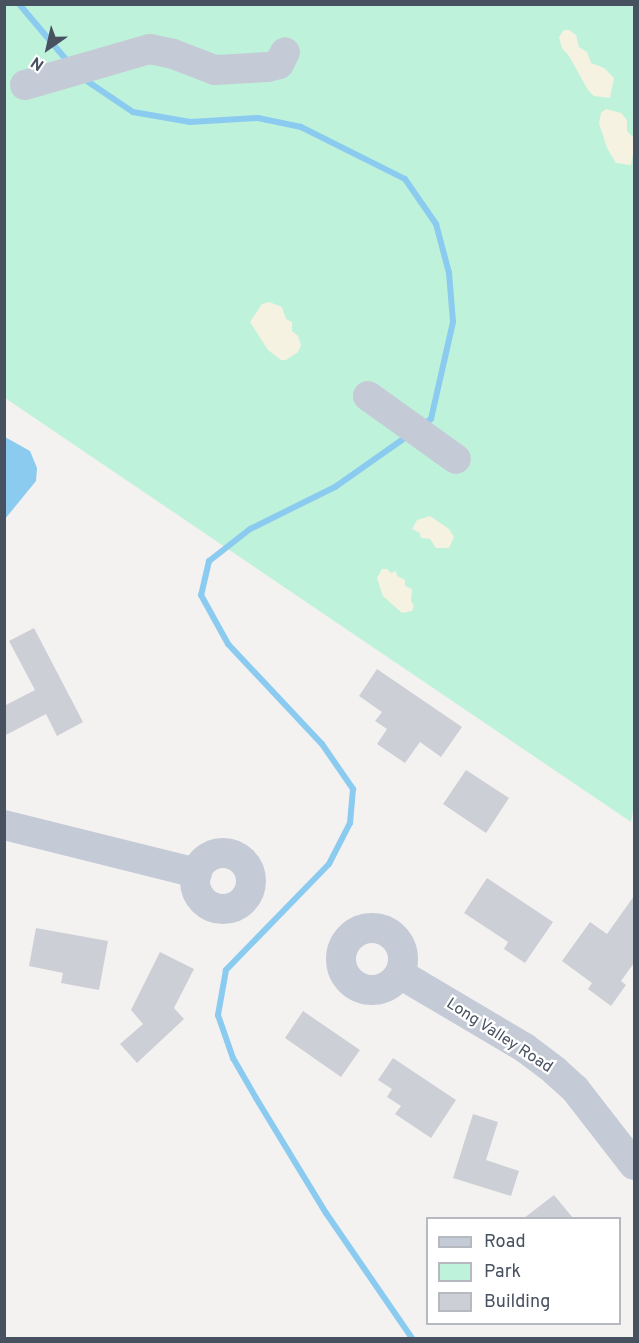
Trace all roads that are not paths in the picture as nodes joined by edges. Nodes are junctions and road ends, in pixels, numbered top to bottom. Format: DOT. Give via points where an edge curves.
graph roads {
  1 [pos="285,52"];
  2 [pos="34,82"];
  3 [pos="368,396"];
  4 [pos="448,453"];
  5 [pos="4,825"];
  6 [pos="197,873"];
  7 [pos="400,974"];
  8 [pos="634,1165"];
  1 -- 2 [label="street" via="279,64 215,70 150,49"];
  3 -- 4 [label="street"];
  5 -- 6 [label="street"];
  7 -- 8 [label="street, Long Valley Road" via="525,1048 555,1071 575,1089"];
}
